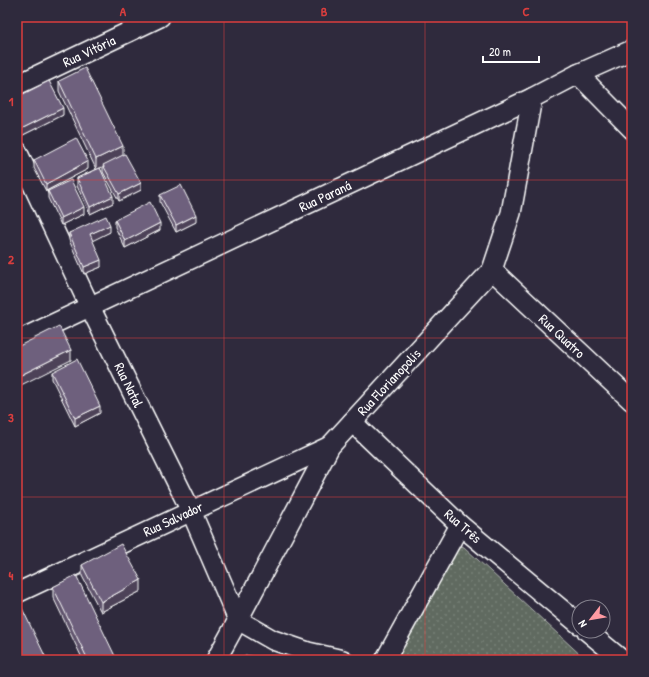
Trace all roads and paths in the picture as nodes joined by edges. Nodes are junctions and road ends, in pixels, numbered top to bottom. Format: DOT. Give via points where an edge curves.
graph roads {
  1 [pos="160,17"];
  2 [pos="632,50"];
  3 [pos="578,74"];
  4 [pos="17,85"];
  5 [pos="532,98"];
  6 [pos="632,129"];
  7 [pos="17,151"];
  8 [pos="492,270"];
  9 [pos="90,307"];
  10 [pos="17,341"];
  11 [pos="632,401"];
  12 [pos="352,422"];
  13 [pos="330,446"];
  14 [pos="191,511"];
  15 [pos="460,525"];
  16 [pos="17,593"];
  17 [pos="571,617"];
  18 [pos="238,620"];
  19 [pos="597,639"];
  20 [pos="216,660"];
  21 [pos="343,660"];
  22 [pos="386,660"];
  23 [pos="622,660"];
  1 -- 4 [label="street, Rua Vitória"];
  2 -- 3 [label="street, Rua Paraná"];
  3 -- 5 [label="street, Rua Paraná"];
  3 -- 6 [label="street"];
  5 -- 8 [label="street, Rua Florianopolis" via="511,213"];
  5 -- 9 [label="street, Rua Paraná"];
  7 -- 9 [label="street, Rua Natal"];
  8 -- 11 [label="street, Rua Quatro"];
  8 -- 12 [label="street, Rua Florianopolis"];
  9 -- 10 [label="street, Rua Paraná"];
  9 -- 14 [label="street, Rua Natal"];
  12 -- 13 [label="street, Rua Florianopolis"];
  12 -- 15 [label="street, Rua Três"];
  13 -- 14 [label="street, Rua Salvador"];
  13 -- 18 [label="street, Rua Florianopolis"];
  14 -- 16 [label="street, Rua Salvador"];
  14 -- 18 [label="street, Rua Natal"];
  15 -- 17 [label="street, Rua Três"];
  15 -- 22 [label="street"];
  18 -- 20 [label="street, Rua Florianopolis"];
  18 -- 21 [label="street" via="273,640"];
  19 -- 23 [label="street"];
}
